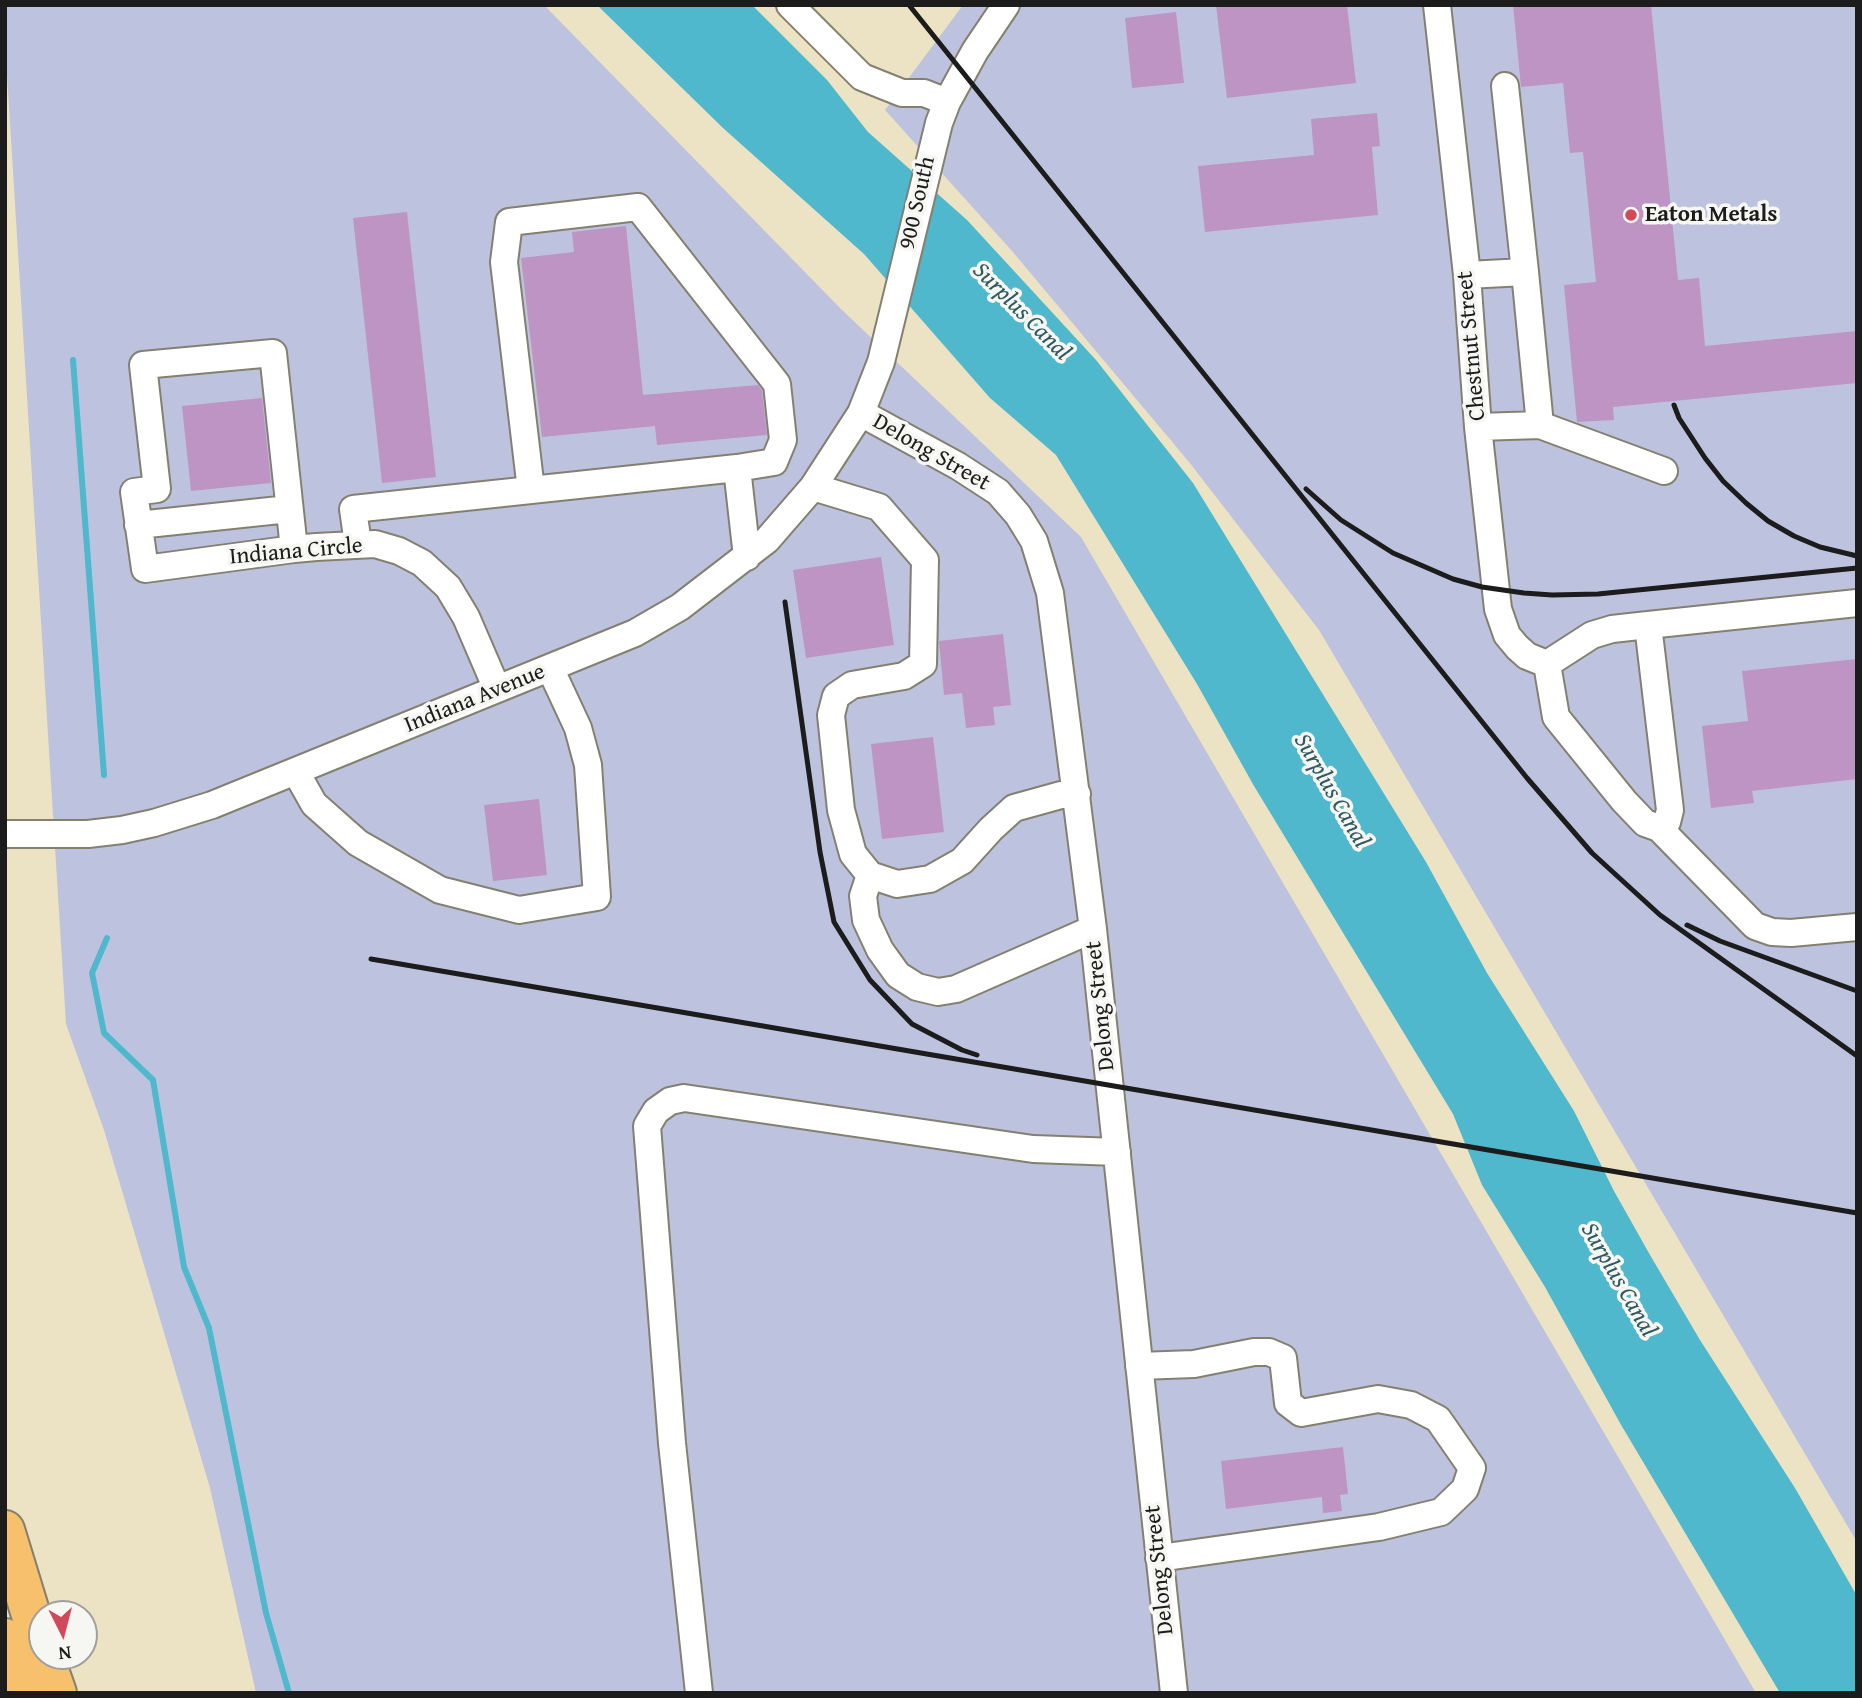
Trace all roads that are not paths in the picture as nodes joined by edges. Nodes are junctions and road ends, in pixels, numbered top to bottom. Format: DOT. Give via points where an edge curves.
graph roads {
  1 [pos="790,5"];
  2 [pos="1437,5"];
  3 [pos="1000,7"];
  4 [pos="1505,86"];
  5 [pos="947,102"];
  6 [pos="1525,272"];
  7 [pos="1467,275"];
  8 [pos="861,413"];
  9 [pos="1541,425"];
  10 [pos="1478,427"];
  11 [pos="737,467"];
  12 [pos="1664,471"];
  13 [pos="813,487"];
  14 [pos="531,490"];
  15 [pos="289,509"];
  16 [pos="138,524"];
  17 [pos="358,544"];
  18 [pos="294,550"];
  19 [pos="747,557"];
  20 [pos="1857,603"];
  21 [pos="1648,625"];
  22 [pos="1547,664"];
  23 [pos="550,668"];
  24 [pos="497,689"];
  25 [pos="296,772"];
  26 [pos="1077,794"];
  27 [pos="1659,828"];
  28 [pos="5,834"];
  29 [pos="870,875"];
  30 [pos="1857,927"];
  31 [pos="1093,929"];
  32 [pos="1117,1152"];
  33 [pos="1139,1366"];
  34 [pos="5,1530"];
  35 [pos="1158,1558"];
  36 [pos="28,1605"];
  37 [pos="5,1638"];
  38 [pos="49,1670"];
  39 [pos="24,1693"];
  40 [pos="57,1693"];
  41 [pos="699,1693"];
  42 [pos="1174,1693"];
  1 -- 5 [label="street" via="862,77 902,93 924,93"];
  2 -- 7 [label="street, Chestnut Street"];
  3 -- 5 [label="street, 900 South"];
  4 -- 6 [label="street"];
  5 -- 8 [label="street, 900 South" via="932,144 881,362"];
  6 -- 7 [label="street"];
  6 -- 9 [label="street"];
  7 -- 10 [label="street, Chestnut Street"];
  8 -- 13 [label="street, Indiana Avenue"];
  8 -- 26 [label="street, Delong Street" via="998,492 1034,541 1050,593"];
  9 -- 10 [label="street"];
  9 -- 12 [label="street"];
  10 -- 22 [label="street, Chestnut Street" via="1501,622 1517,647"];
  11 -- 14 [label="street"];
  11 -- 14 [label="street" via="774,462 783,440 777,384 638,207 509,222 504,262"];
  11 -- 19 [label="street"];
  13 -- 19 [label="street, Indiana Avenue"];
  13 -- 29 [label="street" via="879,507 925,560 923,664 904,676 852,685 836,696 831,715 841,810 853,854"];
  14 -- 17 [label="street" via="353,509"];
  15 -- 16 [label="street"];
  15 -- 16 [label="street" via="273,353 143,365 157,488 134,492"];
  15 -- 18 [label="street"];
  16 -- 18 [label="street, Indiana Circle" via="145,569"];
  17 -- 18 [label="street, Indiana Circle"];
  17 -- 24 [label="street, Indiana Circle" via="399,551 422,563 448,587"];
  19 -- 23 [label="street, Indiana Avenue" via="680,607 635,633"];
  20 -- 21 [label="street"];
  21 -- 22 [label="street" via="1592,635"];
  21 -- 27 [label="street" via="1670,810 1667,822"];
  22 -- 27 [label="street" via="1556,717 1624,801 1645,823"];
  23 -- 24 [label="street, Indiana Avenue"];
  23 -- 25 [label="street" via="578,728 588,765 597,897 519,910 440,890 358,844 314,804"];
  24 -- 25 [label="street, Indiana Avenue"];
  25 -- 28 [label="street, Indiana Avenue" via="155,823 88,834"];
  26 -- 29 [label="street" via="1014,808 962,861 930,879 897,884"];
  26 -- 31 [label="street, Delong Street"];
  27 -- 30 [label="street" via="1755,926 1791,933"];
  29 -- 31 [label="street" via="863,896 866,920 898,975 916,987 937,992 956,989"];
  31 -- 32 [label="street, Delong Street"];
  32 -- 33 [label="street, Delong Street"];
  32 -- 41 [label="street" via="1033,1149 684,1098 656,1111 648,1126 672,1443"];
  33 -- 35 [label="street, Delong Street"];
  33 -- 35 [label="street" via="1194,1364 1269,1352 1283,1358 1288,1403 1301,1413 1378,1399 1411,1405 1438,1419 1472,1468 1465,1489 1441,1512 1379,1527"];
  34 -- 36 [label="highway"];
  35 -- 42 [label="street, Delong Street"];
  37 -- 39 [label="highway"];
  38 -- 40 [label="highway"];
}
